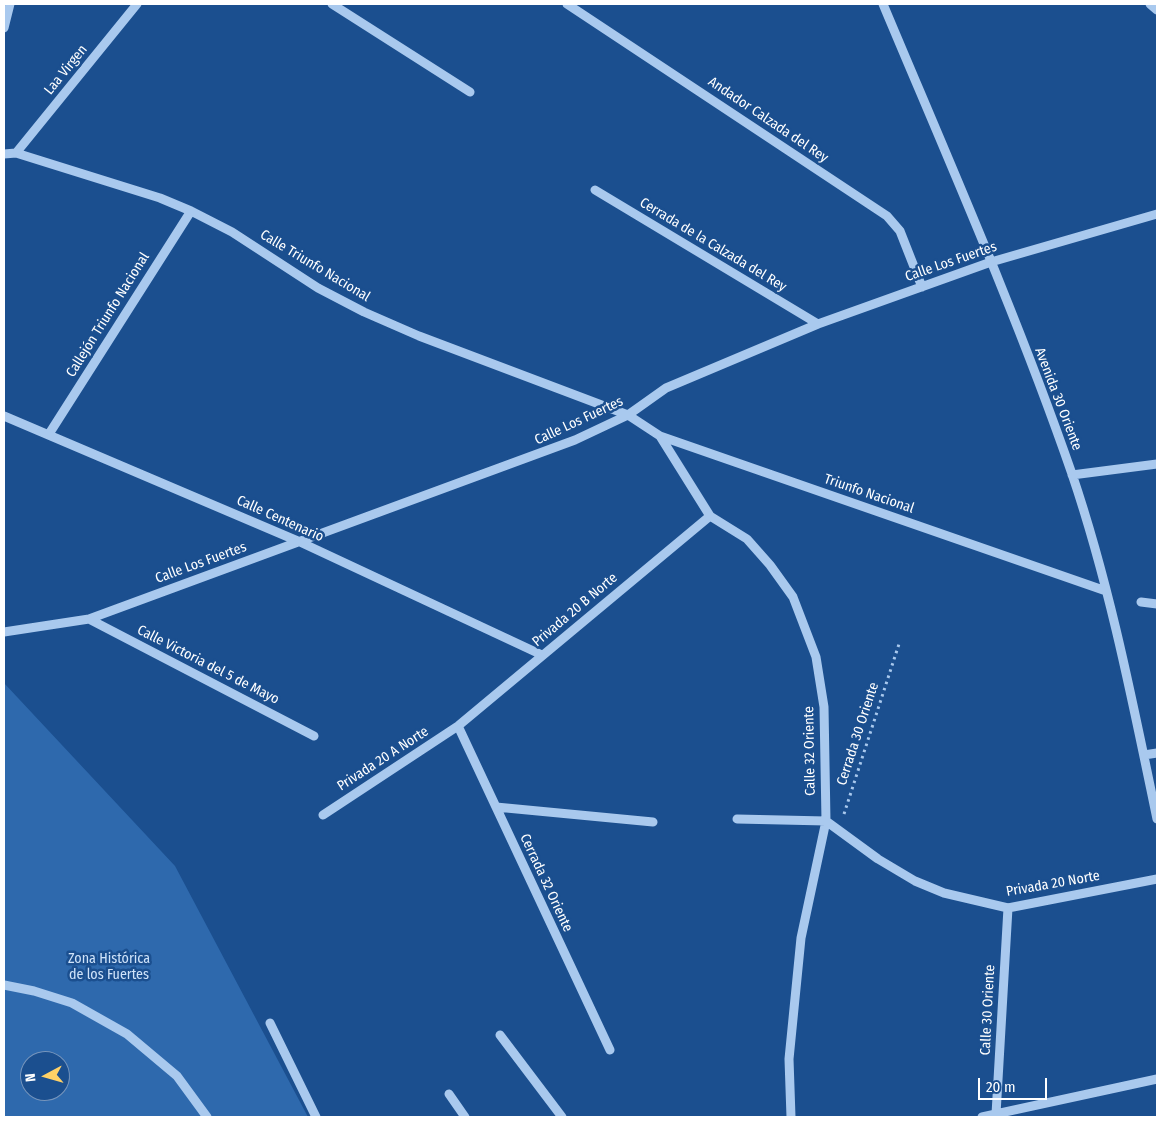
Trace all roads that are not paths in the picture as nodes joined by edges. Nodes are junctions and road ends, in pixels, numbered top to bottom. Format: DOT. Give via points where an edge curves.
graph roads {
  1 [pos="10,4"];
  2 [pos="137,4"];
  3 [pos="332,4"];
  4 [pos="567,4"];
  5 [pos="883,4"];
  6 [pos="1150,4"];
  7 [pos="1157,10"];
  8 [pos="4,28"];
  9 [pos="470,92"];
  10 [pos="16,153"];
  11 [pos="4,154"];
  12 [pos="594,190"];
  13 [pos="191,211"];
  14 [pos="1157,214"];
  15 [pos="991,262"];
  16 [pos="922,286"];
  17 [pos="818,324"];
  18 [pos="628,415"];
  19 [pos="4,416"];
  20 [pos="49,434"];
  21 [pos="660,436"];
  22 [pos="1157,464"];
  23 [pos="1072,475"];
  24 [pos="710,516"];
  25 [pos="300,542"];
  26 [pos="1106,590"];
  27 [pos="1141,602"];
  28 [pos="1157,604"];
  29 [pos="89,619"];
  30 [pos="4,632"];
  31 [pos="542,655"];
  32 [pos="458,726"];
  33 [pos="314,736"];
  34 [pos="1157,753"];
  35 [pos="1144,755"];
  36 [pos="496,806"];
  37 [pos="323,815"];
  38 [pos="736,819"];
  39 [pos="1157,820"];
  40 [pos="826,821"];
  41 [pos="653,822"];
  42 [pos="1157,879"];
  43 [pos="1008,908"];
  44 [pos="4,985"];
  45 [pos="270,1023"];
  46 [pos="500,1035"];
  47 [pos="610,1050"];
  48 [pos="1157,1079"];
  49 [pos="449,1094"];
  50 [pos="996,1114"];
  51 [pos="207,1117"];
  52 [pos="316,1117"];
  53 [pos="465,1117"];
  54 [pos="562,1117"];
  55 [pos="791,1117"];
  56 [pos="982,1117"];
  1 -- 8 [label="street"];
  2 -- 10 [label="street, Laa Virgen"];
  3 -- 9 [label="street"];
  4 -- 16 [label="street, Andador Calzada del Rey" via="887,216 900,231"];
  5 -- 15 [label="street, Avenida 30 Oriente"];
  6 -- 7 [label="street"];
  10 -- 11 [label="street"];
  10 -- 13 [label="street, Calle Triunfo Nacional" via="160,198"];
  12 -- 17 [label="street, Cerrada de la Calzada del Rey"];
  13 -- 18 [label="street, Calle Triunfo Nacional" via="232,232 318,288 364,312"];
  13 -- 20 [label="street, Callejón Triunfo Nacional"];
  14 -- 15 [label="street, Calle Los Fuertes"];
  15 -- 16 [label="street, Calle Los Fuertes"];
  15 -- 23 [label="street, Avenida 30 Oriente"];
  16 -- 17 [label="street, Calle Los Fuertes"];
  17 -- 18 [label="street, Calle Los Fuertes" via="666,388"];
  18 -- 21 [label="street, Triunfo Nacional"];
  18 -- 25 [label="street, Calle Los Fuertes" via="535,456"];
  19 -- 20 [label="street, Calle Centenario"];
  20 -- 25 [label="street, Calle Centenario"];
  21 -- 24 [label="street, Calle 32 Oriente"];
  21 -- 26 [label="street, Triunfo Nacional"];
  22 -- 23 [label="street"];
  23 -- 26 [label="street, Avenida 30 Oriente"];
  24 -- 31 [label="street, Privada 20 B Norte"];
  24 -- 40 [label="street, Calle 32 Oriente" via="747,539 770,564 793,597 813,649 824,707"];
  25 -- 29 [label="street, Calle Los Fuertes"];
  25 -- 31 [label="street, Calle Centenario"];
  26 -- 35 [label="street, Avenida 30 Oriente"];
  27 -- 28 [label="street"];
  29 -- 30 [label="street, Calle Los Fuertes"];
  29 -- 33 [label="street, Calle Victoria del 5 de Mayo"];
  31 -- 32 [label="street, Privada 20 B Norte"];
  32 -- 36 [label="street, Cerrada 32 Oriente"];
  32 -- 37 [label="street, Privada 20 A Norte"];
  34 -- 35 [label="street"];
  35 -- 39 [label="street, Avenida 30 Oriente"];
  36 -- 41 [label="street"];
  36 -- 47 [label="street, Cerrada 32 Oriente"];
  38 -- 40 [label="street"];
  40 -- 43 [label="street, Privada 20 Norte" via="915,881 944,893"];
  40 -- 55 [label="street, Calle 32 Oriente" via="801,938 789,1059"];
  42 -- 43 [label="street, Privada 20 Norte"];
  43 -- 50 [label="street, Calle 30 Oriente"];
  44 -- 51 [label="street" via="72,1003 127,1034 177,1076"];
  45 -- 52 [label="street"];
  46 -- 54 [label="street"];
  48 -- 50 [label="street"];
  49 -- 53 [label="street"];
  50 -- 56 [label="street"];
}
